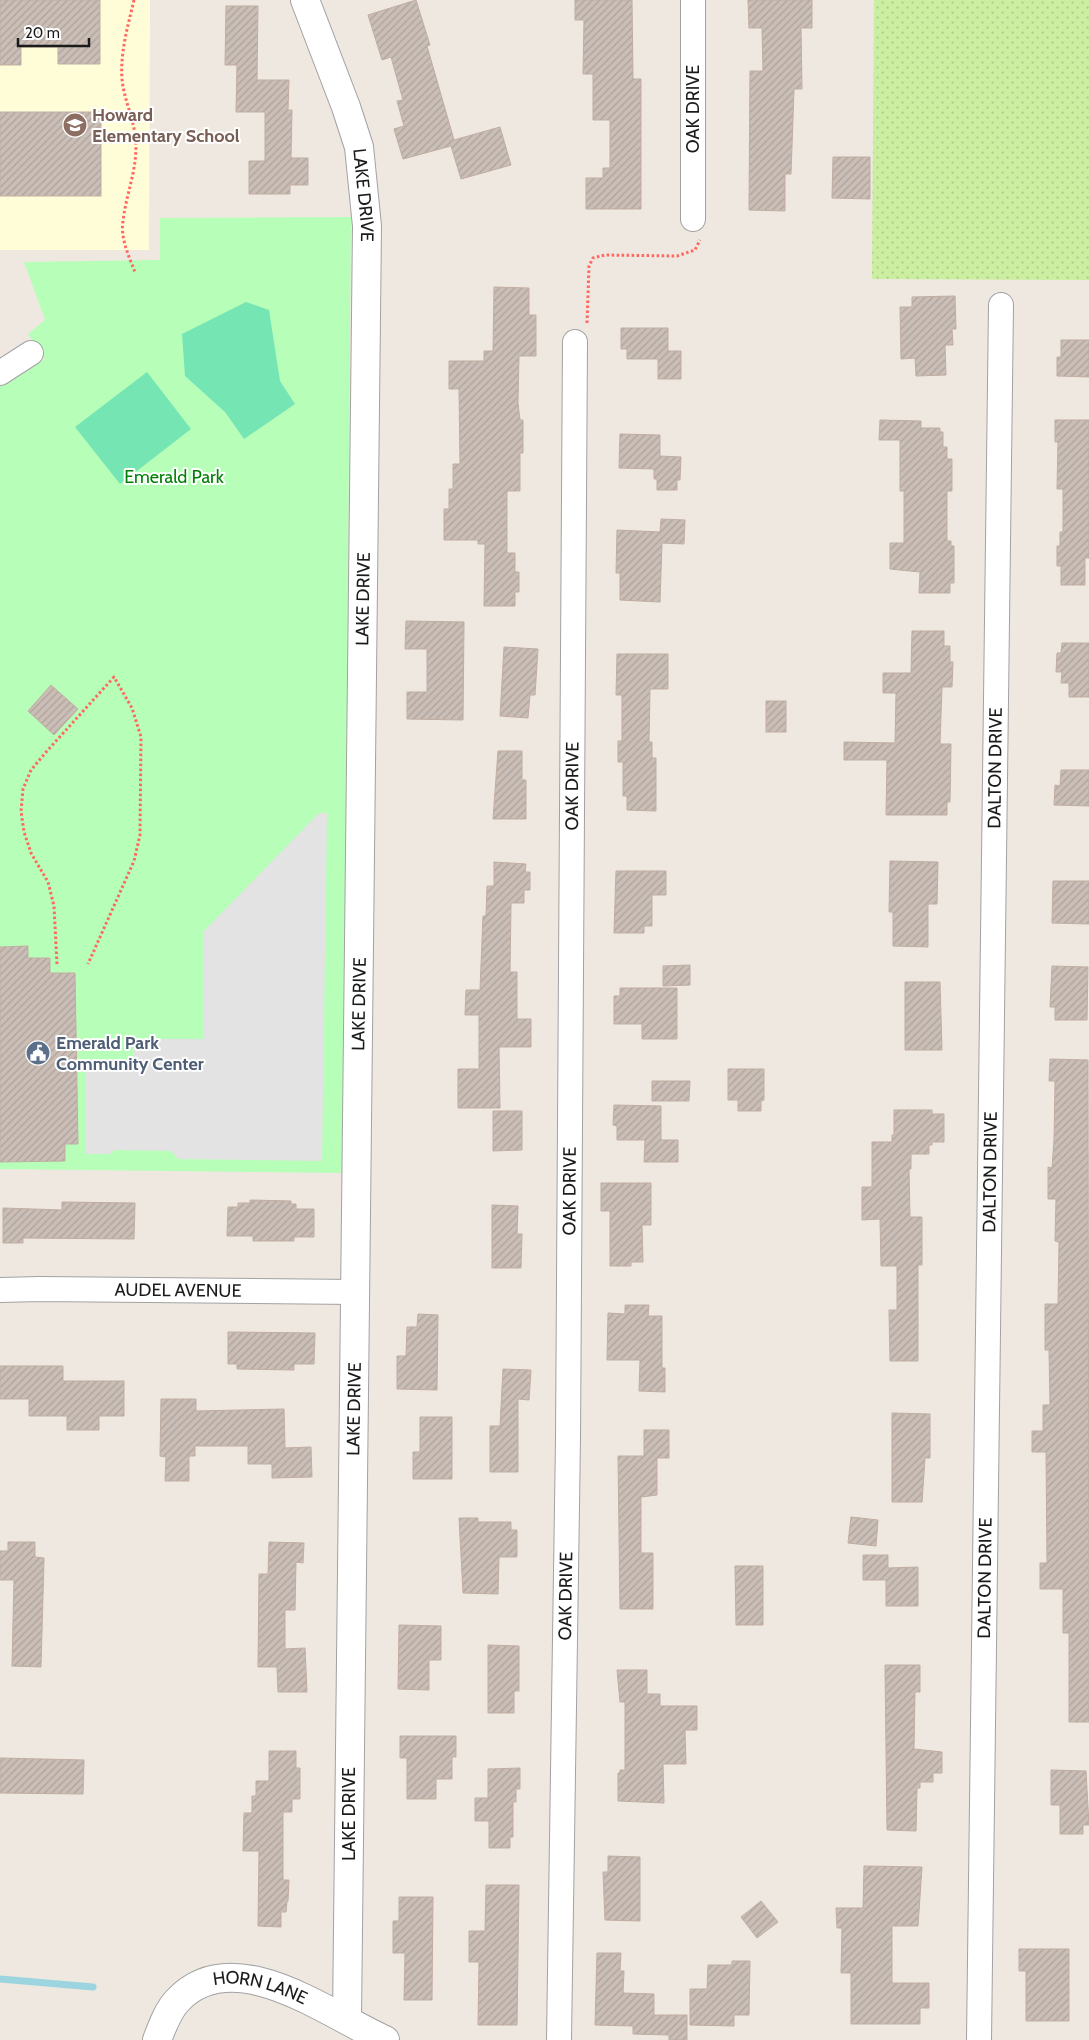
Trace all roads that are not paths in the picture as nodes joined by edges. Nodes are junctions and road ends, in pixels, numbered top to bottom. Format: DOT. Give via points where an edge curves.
graph roads {
  1 [pos="305,0"];
  2 [pos="693,0"];
  3 [pos="697,228"];
  4 [pos="1001,305"];
  5 [pos="574,342"];
  6 [pos="32,353"];
  7 [pos="0,373"];
  8 [pos="0,1290"];
  9 [pos="356,1292"];
  10 [pos="347,2019"];
  11 [pos="156,2040"];
  12 [pos="385,2040"];
  13 [pos="559,2040"];
  14 [pos="979,2040"];
  1 -- 9 [label="street, LAKE DRIVE" via="359,147 367,226"];
  2 -- 3 [label="street, OAK DRIVE"];
  4 -- 14 [label="street, DALTON DRIVE"];
  5 -- 13 [label="street, OAK DRIVE" via="568,1439"];
  6 -- 7 [label="street"];
  8 -- 9 [label="street, AUDEL AVENUE"];
  9 -- 10 [label="street, LAKE DRIVE"];
  10 -- 11 [label="street, HORN LANE" via="270,1985 223,1977 199,1984 177,2001"];
  10 -- 12 [label="street, HORN LANE"];
}
